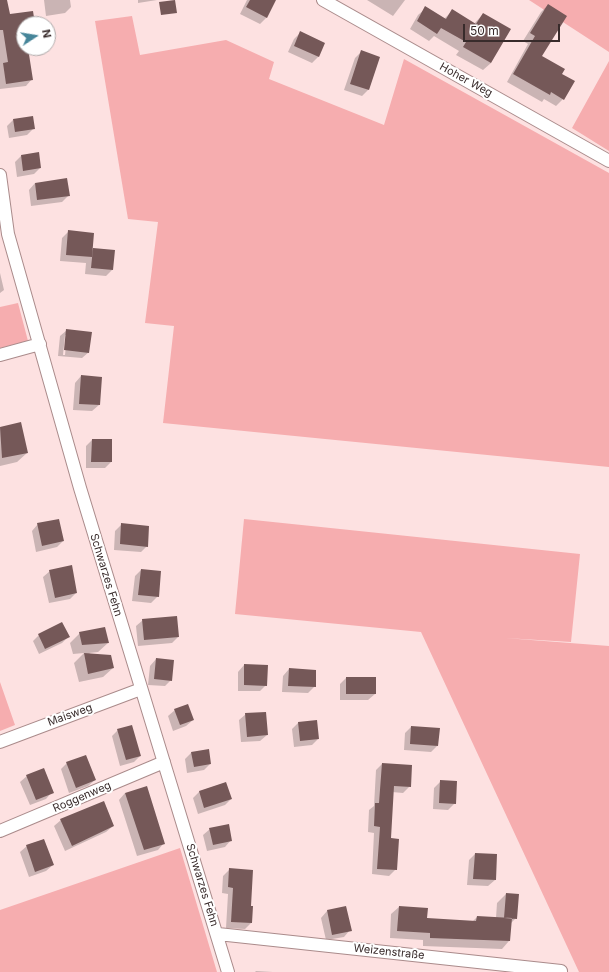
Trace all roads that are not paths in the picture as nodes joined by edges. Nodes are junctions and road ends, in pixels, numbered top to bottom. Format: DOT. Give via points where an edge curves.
graph roads {
  1 [pos="323,0"];
  2 [pos="609,160"];
  3 [pos="0,174"];
  4 [pos="40,344"];
  5 [pos="0,355"];
  6 [pos="141,689"];
  7 [pos="0,742"];
  8 [pos="164,762"];
  9 [pos="0,831"];
  10 [pos="218,934"];
  11 [pos="561,971"];
  12 [pos="228,972"];
  1 -- 2 [label="street, Hoher Weg"];
  3 -- 4 [label="street, Schwarzes Fehn" via="8,234"];
  4 -- 5 [label="street"];
  4 -- 6 [label="street, Schwarzes Fehn" via="80,488"];
  6 -- 7 [label="street, Maisweg"];
  6 -- 8 [label="street, Schwarzes Fehn"];
  8 -- 9 [label="street, Roggenweg"];
  8 -- 10 [label="street, Schwarzes Fehn"];
  10 -- 11 [label="street, Weizenstraße"];
  10 -- 12 [label="street, Schwarzes Fehn"];
}
